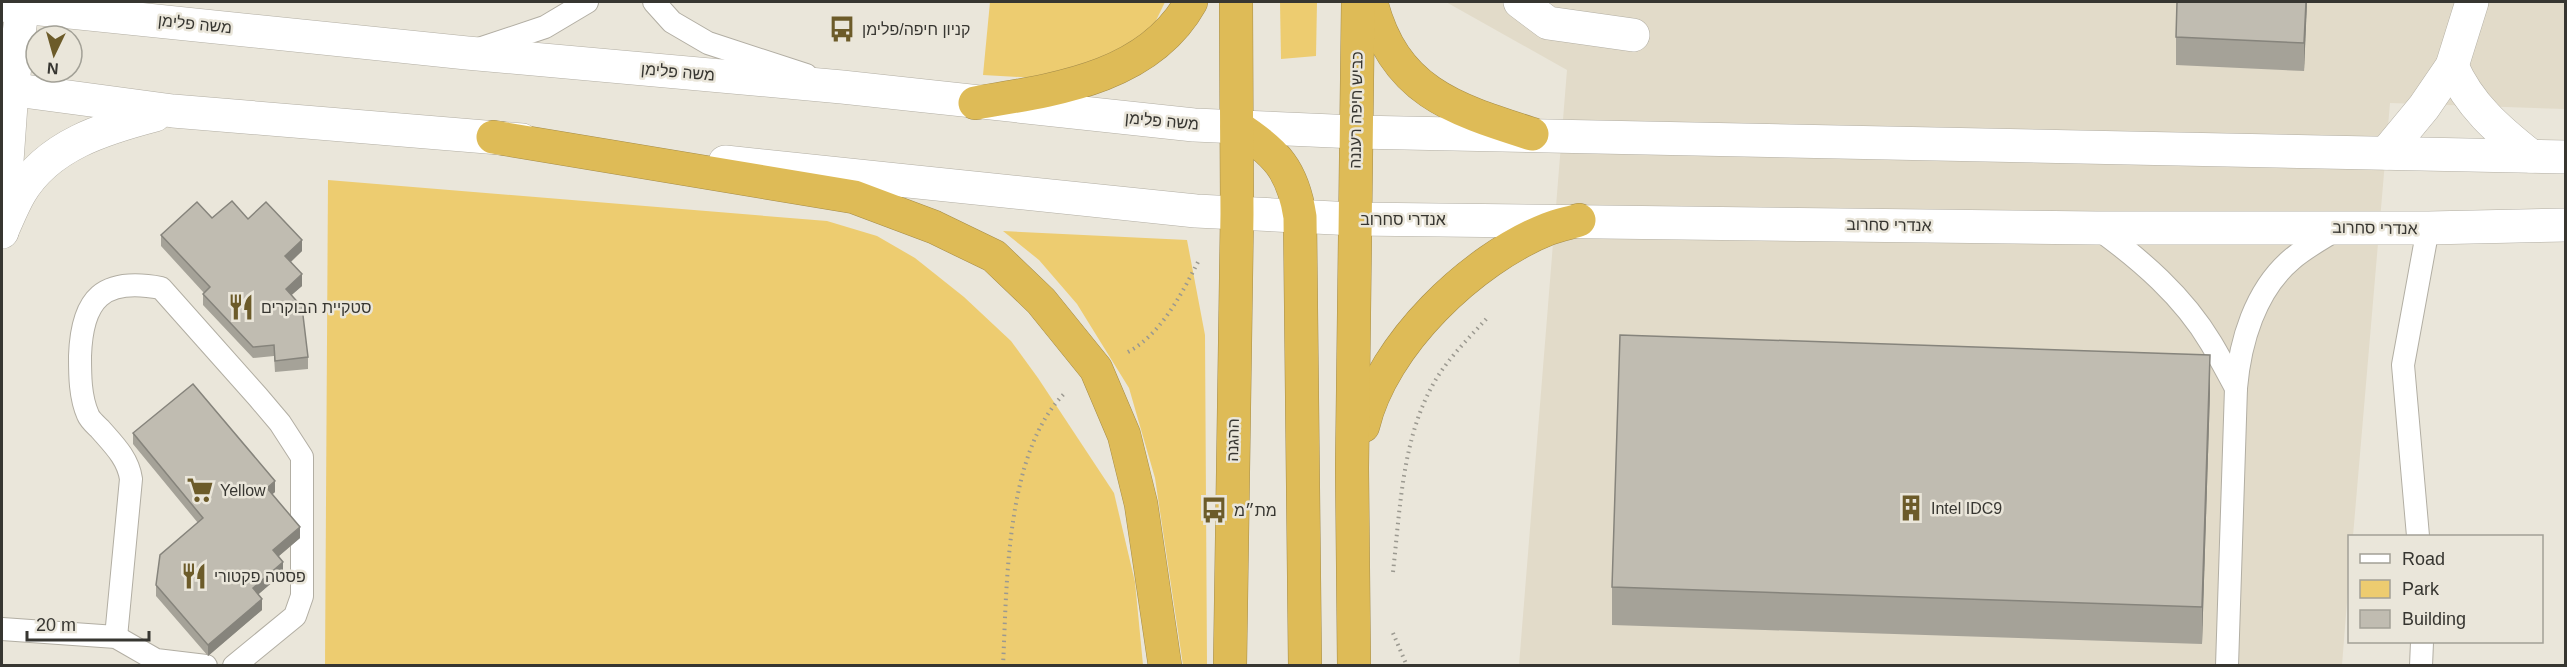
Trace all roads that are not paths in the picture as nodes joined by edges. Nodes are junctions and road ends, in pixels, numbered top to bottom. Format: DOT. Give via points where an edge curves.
graph roads {
  1 [pos="203,2"];
  2 [pos="587,2"];
  3 [pos="654,2"];
  4 [pos="1191,2"];
  5 [pos="1236,2"];
  6 [pos="1358,2"];
  7 [pos="1371,2"];
  8 [pos="1520,2"];
  9 [pos="2472,2"];
  10 [pos="16,5"];
  11 [pos="1633,36"];
  12 [pos="334,38"];
  13 [pos="467,53"];
  14 [pos="2452,66"];
  15 [pos="842,87"];
  16 [pos="7,89"];
  17 [pos="975,103"];
  18 [pos="173,111"];
  19 [pos="1237,127"];
  20 [pos="1356,132"];
  21 [pos="1532,134"];
  22 [pos="493,137"];
  23 [pos="2386,153"];
  24 [pos="2531,156"];
  25 [pos="2565,156"];
  26 [pos="1237,214"];
  27 [pos="1300,217"];
  28 [pos="1354,219"];
  29 [pos="1579,220"];
  30 [pos="2558,226"];
  31 [pos="2340,227"];
  32 [pos="2097,228"];
  33 [pos="2428,228"];
  34 [pos="2,231"];
  35 [pos="2,242"];
  36 [pos="2236,388"];
  37 [pos="1352,468"];
  38 [pos="2418,535"];
  39 [pos="2,629"];
  40 [pos="116,637"];
  41 [pos="2422,643"];
  42 [pos="206,666"];
  43 [pos="234,666"];
  44 [pos="1165,666"];
  45 [pos="1230,666"];
  46 [pos="1305,666"];
  47 [pos="1354,666"];
  48 [pos="2227,666"];
  49 [pos="2421,666"];
  1 -- 12 [label="street"];
  2 -- 13 [label="lane" via="545,27"];
  3 -- 15 [label="lane" via="672,22 708,43"];
  4 -- 17 [label="highway" via="1168,31 1139,56 1108,73 1059,89"];
  5 -- 19 [label="highway"];
  6 -- 20 [label="highway, כביש חיפה רעננה"];
  7 -- 21 [label="highway" via="1389,48 1421,86 1450,105"];
  8 -- 11 [label="street" via="1548,23"];
  9 -- 14 [label="street"];
  10 -- 12 [label="street, משה פלימן"];
  10 -- 16 [label="street"];
  12 -- 13 [label="street, משה פלימן"];
  13 -- 15 [label="street, משה פלימן"];
  14 -- 23 [label="street"];
  14 -- 24 [label="street" via="2460,85 2480,112"];
  15 -- 17 [label="street, משה פלימן"];
  16 -- 18 [label="street"];
  16 -- 34 [label="street"];
  17 -- 19 [label="street, משה פלימן"];
  18 -- 22 [label="street"];
  18 -- 34 [label="street" via="107,127 46,161 21,191"];
  19 -- 20 [label="street, משה פלימן"];
  19 -- 26 [label="highway"];
  19 -- 27 [label="highway" via="1257,140 1286,171 1296,193"];
  20 -- 21 [label="street"];
  20 -- 28 [label="highway, כביש חיפה רעננה"];
  21 -- 23 [label="street"];
  22 -- 26 [label="street"];
  22 -- 44 [label="highway" via="854,197 934,227 994,256 1041,301 1096,369 1124,435 1141,504"];
  23 -- 24 [label="street"];
  24 -- 25 [label="street"];
  26 -- 27 [label="street, אנדרי סחרוב"];
  26 -- 45 [label="highway, ההגנה"];
  27 -- 28 [label="street, אנדרי סחרוב"];
  27 -- 46 [label="highway"];
  28 -- 29 [label="street, אנדרי סחרוב"];
  28 -- 37 [label="highway"];
  29 -- 32 [label="street, אנדרי סחרוב"];
  29 -- 37 [label="highway" via="1548,229 1498,256 1429,313 1377,384"];
  30 -- 33 [label="street, אנדרי סחרוב"];
  31 -- 32 [label="street, אנדרי סחרוב"];
  31 -- 33 [label="street, אנדרי סחרוב"];
  31 -- 36 [label="lane" via="2276,274 2247,329"];
  32 -- 36 [label="lane" via="2127,249 2168,288 2210,342"];
  33 -- 38 [label="lane" via="2403,365"];
  34 -- 35 [label="street"];
  36 -- 48 [label="lane"];
  37 -- 47 [label="highway"];
  39 -- 40 [label="lane"];
  40 -- 42 [label="lane" via="156,660"];
  40 -- 43 [label="lane" via="131,479 129,466 89,417 82,392 81,335 85,315 100,296 120,285 140,284 161,288 258,397 302,457 302,596 295,616"];
  41 -- 49 [label="lane"];
}
